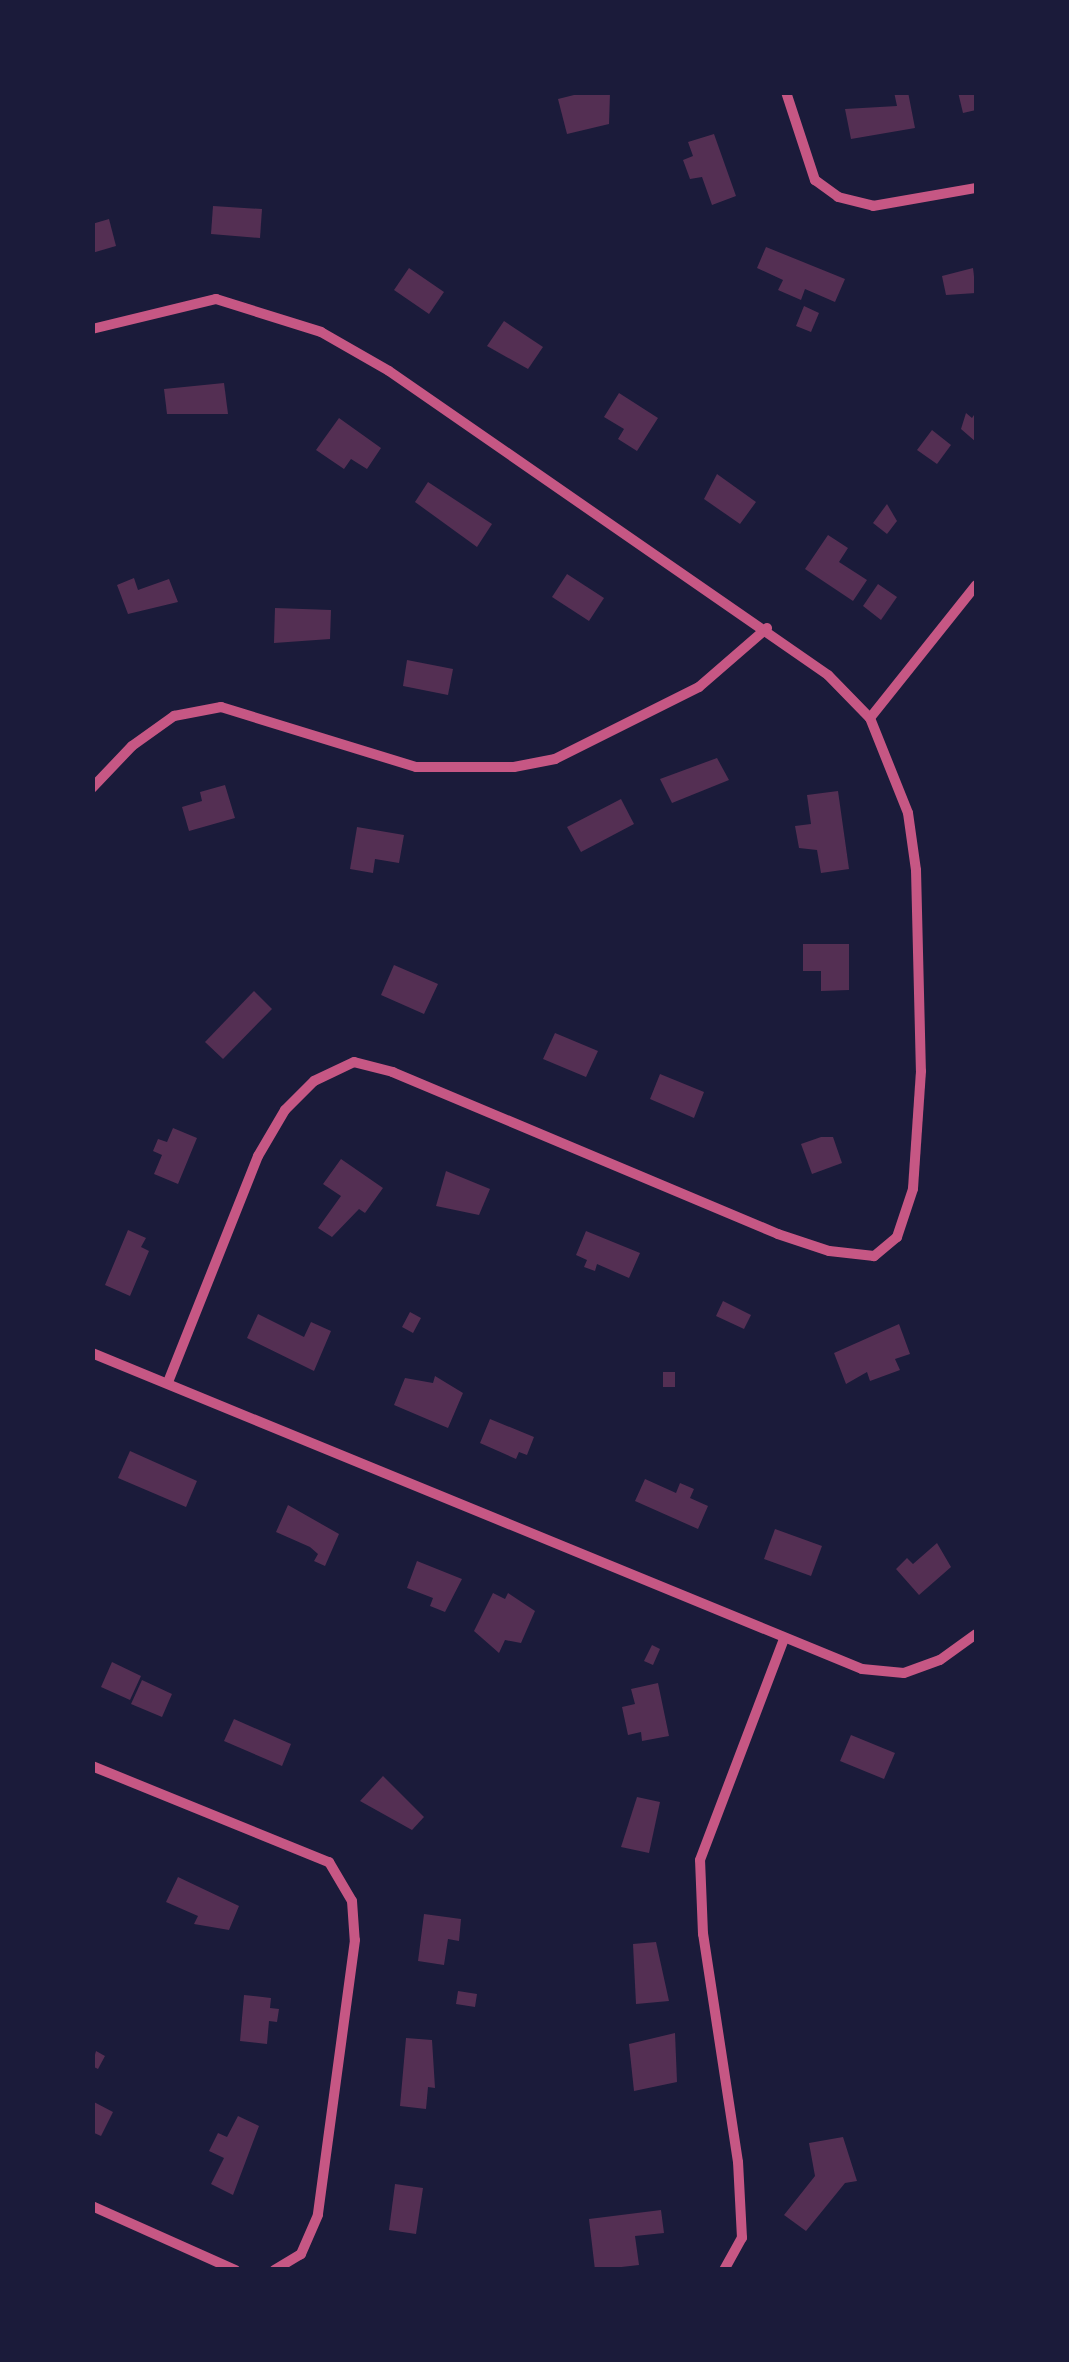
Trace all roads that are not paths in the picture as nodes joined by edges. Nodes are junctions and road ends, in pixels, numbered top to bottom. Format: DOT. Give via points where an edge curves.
graph roads {
  1 [pos="786,92"];
  2 [pos="976,188"];
  3 [pos="92,329"];
  4 [pos="976,585"];
  5 [pos="767,628"];
  6 [pos="870,718"];
  7 [pos="92,788"];
  8 [pos="92,1353"];
  9 [pos="169,1380"];
  10 [pos="976,1634"];
  11 [pos="783,1641"];
  12 [pos="92,1766"];
  13 [pos="92,2206"];
  14 [pos="235,2270"];
  15 [pos="274,2270"];
  16 [pos="724,2270"];
  1 -- 2 [label="street" via="816,180 838,197 873,206"];
  3 -- 5 [label="street" via="216,300 322,332 390,371"];
  4 -- 6 [label="street"];
  5 -- 6 [label="street"];
  5 -- 7 [label="street" via="699,687 554,758 514,767 416,767 221,707 174,716 132,746"];
  6 -- 9 [label="street" via="908,813 916,870 921,1071 912,1189 897,1236 874,1256 829,1251 393,1072 354,1062 314,1081 285,1110 258,1156"];
  8 -- 9 [label="street"];
  9 -- 11 [label="street"];
  10 -- 11 [label="street" via="940,1660 904,1673 862,1670"];
  11 -- 16 [label="street" via="700,1860 703,1934 738,2162 742,2238"];
  12 -- 15 [label="street" via="328,1862 352,1900 355,1940 318,2214 302,2254"];
  13 -- 14 [label="street"];
}
